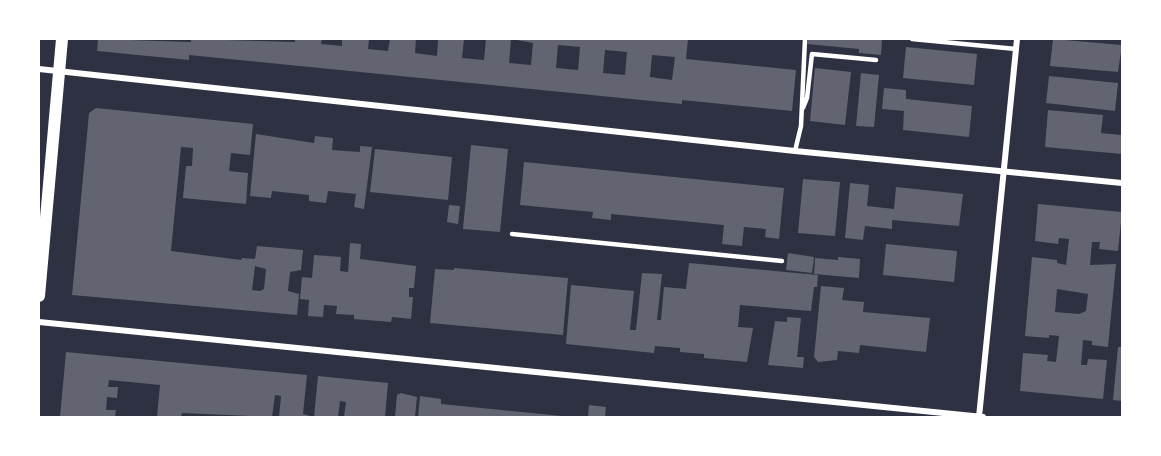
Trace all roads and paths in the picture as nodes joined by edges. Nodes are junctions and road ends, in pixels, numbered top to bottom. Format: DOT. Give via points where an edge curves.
graph roads {
  1 [pos="62,39"];
  2 [pos="805,39"];
  3 [pos="912,39"];
  4 [pos="1017,39"];
  5 [pos="1016,49"];
  6 [pos="876,60"];
  7 [pos="39,69"];
  8 [pos="60,71"];
  9 [pos="803,108"];
  10 [pos="795,151"];
  11 [pos="1004,171"];
  12 [pos="1122,183"];
  13 [pos="512,234"];
  14 [pos="782,261"];
  15 [pos="39,296"];
  16 [pos="39,322"];
  17 [pos="980,417"];
  1 -- 8 [label="main road"];
  2 -- 9 [label="lane"];
  3 -- 5 [label="lane"];
  4 -- 5 [label="street"];
  5 -- 11 [label="street"];
  6 -- 9 [label="lane" via="812,54"];
  7 -- 8 [label="street"];
  8 -- 10 [label="street"];
  8 -- 15 [label="main road"];
  9 -- 10 [label="lane"];
  10 -- 11 [label="street"];
  11 -- 12 [label="street"];
  11 -- 17 [label="street"];
  13 -- 14 [label="lane"];
  16 -- 17 [label="street"];
}
